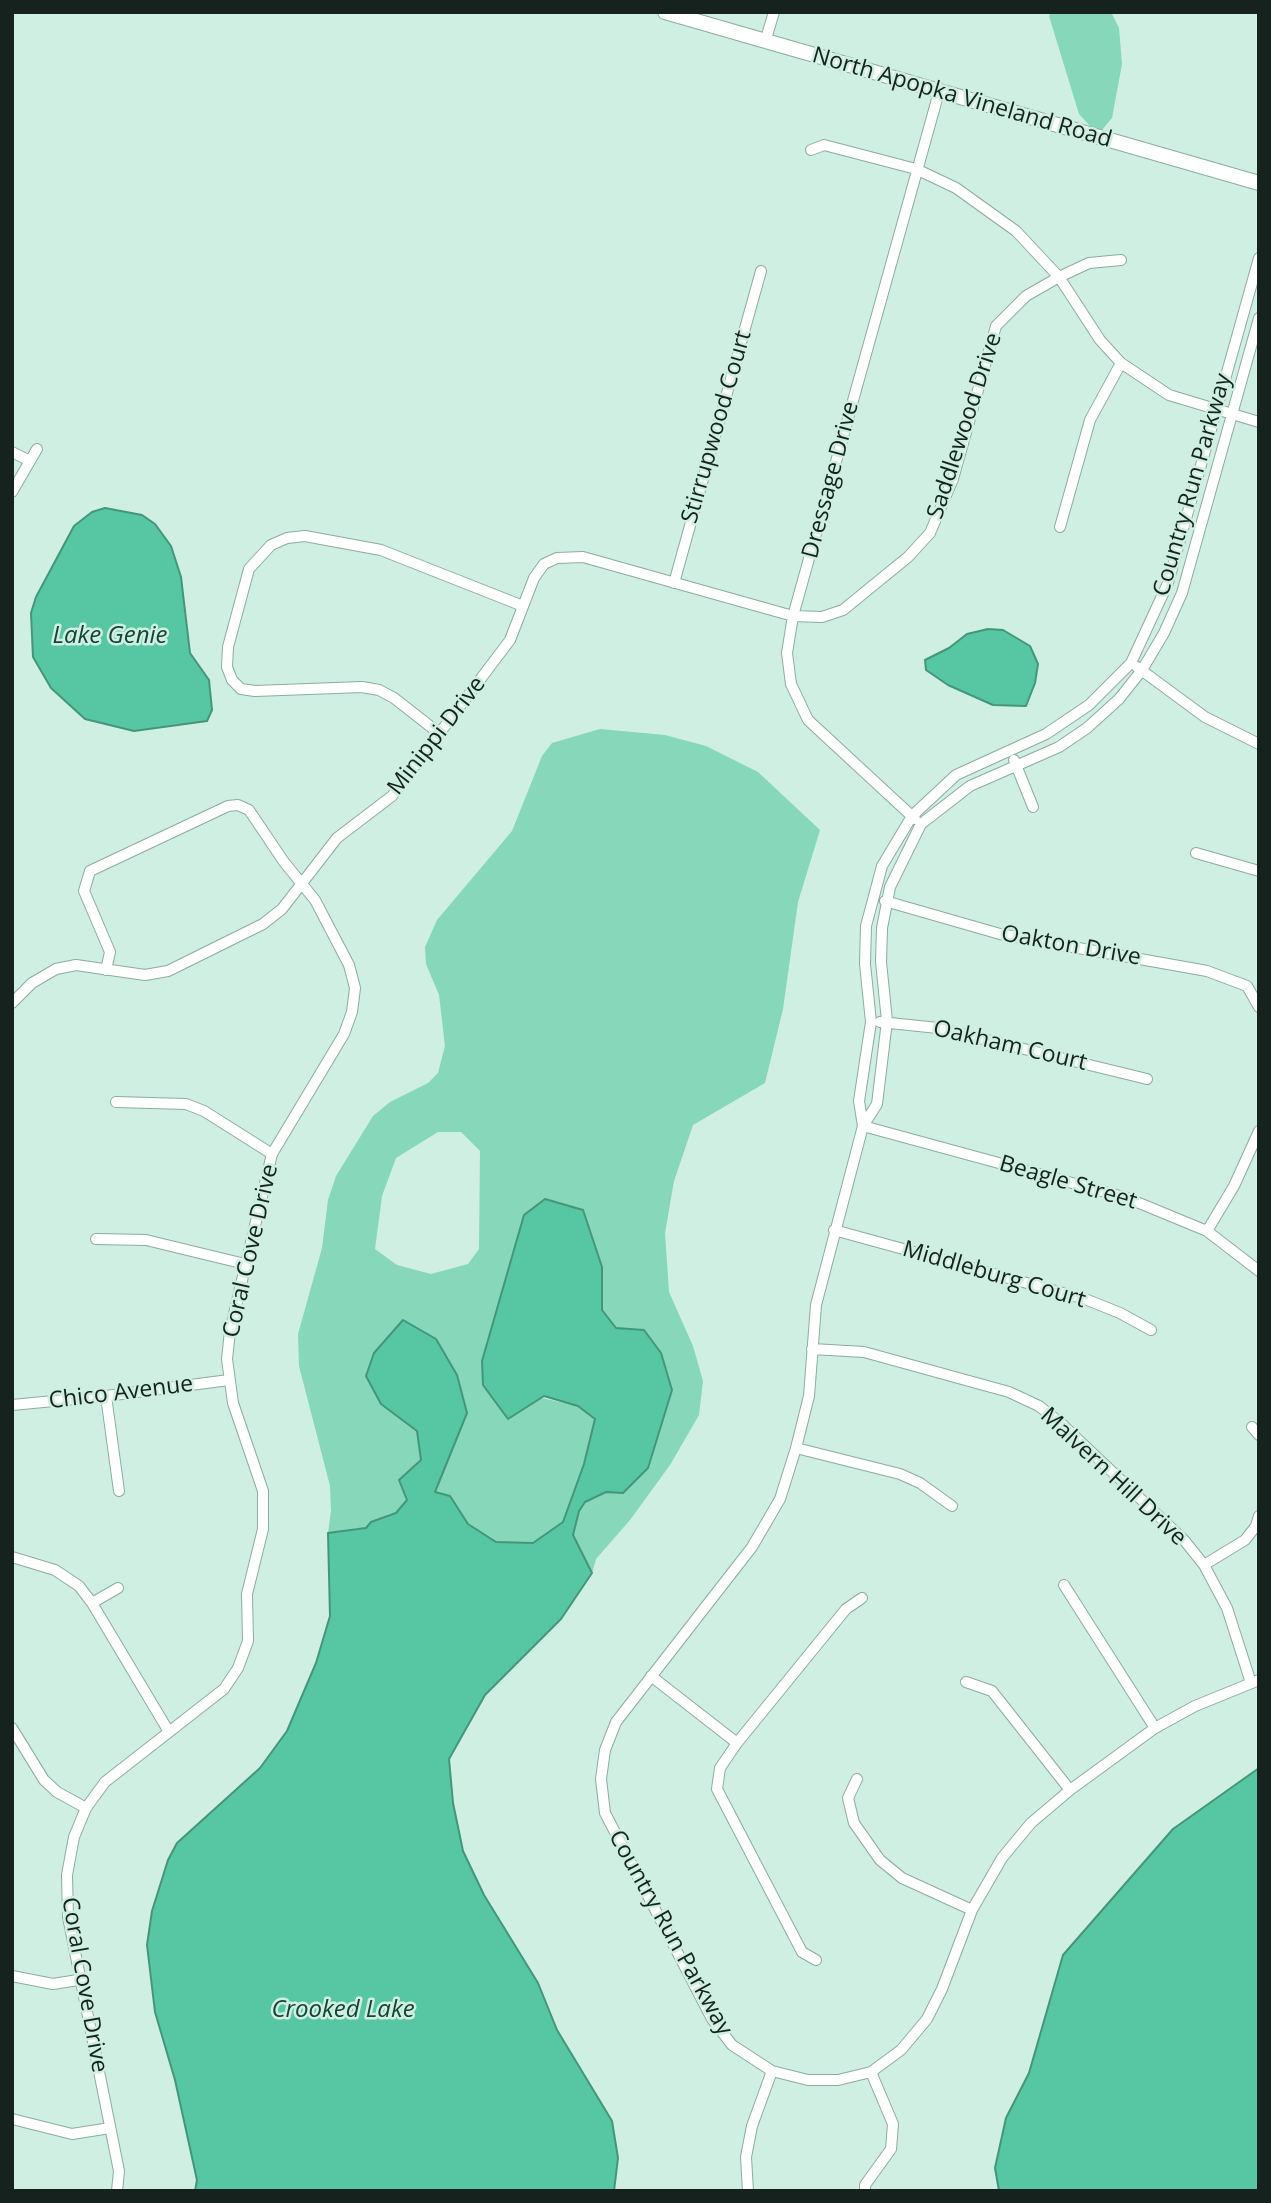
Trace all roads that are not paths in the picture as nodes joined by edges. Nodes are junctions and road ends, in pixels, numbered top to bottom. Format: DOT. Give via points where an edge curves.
graph roads {
  1 [pos="665,12"];
  2 [pos="774,12"];
  3 [pos="765,42"];
  4 [pos="939,92"];
  5 [pos="811,150"];
  6 [pos="916,169"];
  7 [pos="1259,183"];
  8 [pos="1259,258"];
  9 [pos="1121,260"];
  10 [pos="761,271"];
  11 [pos="1059,277"];
  12 [pos="1259,318"];
  13 [pos="1121,363"];
  14 [pos="1214,409"];
  15 [pos="1230,414"];
  16 [pos="1259,422"];
  17 [pos="37,449"];
  18 [pos="12,452"];
  19 [pos="30,461"];
  20 [pos="12,492"];
  21 [pos="1060,527"];
  22 [pos="620,567"];
  23 [pos="674,583"];
  24 [pos="523,606"];
  25 [pos="793,616"];
  26 [pos="1131,663"];
  27 [pos="1142,670"];
  28 [pos="440,734"];
  29 [pos="1258,741"];
  30 [pos="1010,751"];
  31 [pos="1016,765"];
  32 [pos="1033,807"];
  33 [pos="916,820"];
  34 [pos="1196,853"];
  35 [pos="1259,871"];
  36 [pos="303,884"];
  37 [pos="872,898"];
  38 [pos="889,902"];
  39 [pos="106,970"];
  40 [pos="12,1003"];
  41 [pos="1259,1007"];
  42 [pos="887,1021"];
  43 [pos="870,1022"];
  44 [pos="1147,1079"];
  45 [pos="116,1102"];
  46 [pos="863,1126"];
  47 [pos="1259,1131"];
  48 [pos="272,1154"];
  49 [pos="834,1230"];
  50 [pos="1207,1231"];
  51 [pos="96,1239"];
  52 [pos="245,1264"];
  53 [pos="1259,1271"];
  54 [pos="1151,1330"];
  55 [pos="812,1349"];
  56 [pos="229,1380"];
  57 [pos="106,1396"];
  58 [pos="12,1405"];
  59 [pos="796,1448"];
  60 [pos="119,1491"];
  61 [pos="953,1507"];
  62 [pos="1259,1516"];
  63 [pos="12,1557"];
  64 [pos="1204,1565"];
  65 [pos="1064,1585"];
  66 [pos="118,1588"];
  67 [pos="862,1598"];
  68 [pos="92,1602"];
  69 [pos="651,1676"];
  70 [pos="966,1682"];
  71 [pos="1255,1682"];
  72 [pos="12,1728"];
  73 [pos="1155,1728"];
  74 [pos="169,1732"];
  75 [pos="737,1744"];
  76 [pos="857,1779"];
  77 [pos="1070,1790"];
  78 [pos="86,1808"];
  79 [pos="972,1910"];
  80 [pos="817,1960"];
  81 [pos="12,1976"];
  82 [pos="78,1980"];
  83 [pos="772,2071"];
  84 [pos="870,2072"];
  85 [pos="12,2119"];
  86 [pos="110,2129"];
  87 [pos="117,2191"];
  88 [pos="748,2191"];
  89 [pos="865,2191"];
  1 -- 3 [label="main road, North Apopka Vineland Road"];
  2 -- 3 [label="street"];
  3 -- 4 [label="main road, North Apopka Vineland Road"];
  4 -- 6 [label="street, Dressage Drive"];
  4 -- 7 [label="main road, North Apopka Vineland Road"];
  5 -- 6 [label="street" via="824,145"];
  6 -- 11 [label="street" via="988,208"];
  6 -- 25 [label="street, Dressage Drive"];
  8 -- 14 [label="street, Country Run Parkway"];
  9 -- 11 [label="street, Saddlewood Drive" via="1089,263"];
  10 -- 23 [label="street, Stirrupwood Court"];
  11 -- 13 [label="street" via="1100,340"];
  11 -- 25 [label="street, Saddlewood Drive" via="1026,296 996,326 953,479 930,533 843,611 822,617"];
  12 -- 15 [label="street, Country Run Parkway"];
  13 -- 14 [label="street" via="1169,395"];
  13 -- 21 [label="street" via="1090,419"];
  14 -- 15 [label="street"];
  14 -- 26 [label="street, Country Run Parkway" via="1168,583"];
  15 -- 16 [label="street"];
  15 -- 27 [label="street, Country Run Parkway" via="1182,593"];
  17 -- 19 [label="street"];
  18 -- 19 [label="street"];
  19 -- 20 [label="street"];
  22 -- 23 [label="street, Saddlewood Drive"];
  22 -- 24 [label="street, Minippi Drive" via="583,557 557,558 534,578"];
  23 -- 25 [label="street, Saddlewood Drive"];
  24 -- 28 [label="street, Minippi Drive" via="510,640"];
  24 -- 28 [label="street" via="381,550 305,536 271,545 249,569 227,657 232,680 241,689 379,690"];
  25 -- 33 [label="street, Dressage Drive" via="787,653 791,684 808,720"];
  26 -- 27 [label="street"];
  26 -- 30 [label="street, Country Run Parkway" via="1089,705"];
  27 -- 29 [label="street" via="1205,717"];
  27 -- 31 [label="street, Country Run Parkway" via="1087,728 1059,747"];
  28 -- 36 [label="street, Minippi Drive" via="392,796 337,838"];
  30 -- 31 [label="street"];
  30 -- 33 [label="street, Country Run Parkway" via="956,775"];
  31 -- 32 [label="street"];
  31 -- 33 [label="street, Country Run Parkway"];
  33 -- 37 [label="street, Country Run Parkway" via="882,866"];
  33 -- 38 [label="street, Country Run Parkway" via="890,887"];
  34 -- 35 [label="street"];
  36 -- 39 [label="street, Minippi Drive" via="263,924 168,971 145,975"];
  36 -- 39 [label="street, Coral Cove Drive" via="249,810 228,806 90,871 84,891 110,952"];
  36 -- 48 [label="street, Coral Cove Drive" via="349,965 355,988 344,1034"];
  37 -- 38 [label="street, Oakton Drive"];
  37 -- 43 [label="street, Country Run Parkway" via="865,964"];
  38 -- 41 [label="street, Oakton Drive" via="1000,934 1207,971 1247,986"];
  38 -- 42 [label="street, Country Run Parkway" via="881,961"];
  39 -- 40 [label="street, Minippi Drive" via="76,965 56,969"];
  42 -- 43 [label="street, Oakham Court"];
  42 -- 44 [label="street, Oakham Court" via="938,1028"];
  42 -- 46 [label="street, Country Run Parkway" via="877,1104"];
  43 -- 46 [label="street, Country Run Parkway" via="859,1101"];
  45 -- 48 [label="street" via="186,1104"];
  46 -- 49 [label="street, Country Run Parkway"];
  46 -- 50 [label="street, Beagle Street" via="1127,1198"];
  47 -- 50 [label="street"];
  48 -- 52 [label="street, Coral Cove Drive"];
  49 -- 54 [label="street, Middleburg Court" via="1085,1299"];
  49 -- 55 [label="street, Country Run Parkway" via="816,1306"];
  50 -- 53 [label="street, Beagle Street"];
  51 -- 52 [label="street" via="146,1240"];
  52 -- 56 [label="street, Coral Cove Drive" via="230,1331"];
  55 -- 59 [label="street, Country Run Parkway" via="809,1396"];
  55 -- 64 [label="street, Malvern Hill Drive" via="864,1352 1009,1392 1039,1406 1184,1540"];
  56 -- 57 [label="street, Chico Avenue"];
  56 -- 74 [label="street, Coral Cove Drive" via="263,1491 263,1529 247,1594 248,1641 224,1689"];
  57 -- 58 [label="street, Chico Avenue"];
  57 -- 60 [label="street"];
  59 -- 61 [label="street" via="900,1474"];
  59 -- 69 [label="street, Country Run Parkway" via="779,1499 752,1547"];
  62 -- 64 [label="street" via="1245,1540"];
  63 -- 68 [label="street" via="55,1570 79,1586"];
  64 -- 71 [label="street, Malvern Hill Drive" via="1218,1585"];
  65 -- 73 [label="street"];
  66 -- 68 [label="street"];
  67 -- 75 [label="street" via="846,1609"];
  68 -- 74 [label="street"];
  69 -- 75 [label="street"];
  69 -- 83 [label="street, Country Run Parkway" via="616,1722 605,1750 601,1779 605,1813 712,2018 732,2045"];
  70 -- 77 [label="street" via="992,1691"];
  71 -- 73 [label="street, Country Run Parkway"];
  72 -- 78 [label="street" via="44,1780"];
  73 -- 77 [label="street, Country Run Parkway"];
  74 -- 78 [label="street, Coral Cove Drive" via="105,1782"];
  75 -- 80 [label="street" via="720,1768 718,1789 803,1952"];
  76 -- 79 [label="street" via="848,1798 854,1823 880,1860 902,1878"];
  77 -- 79 [label="street, Country Run Parkway" via="1024,1831 1002,1858"];
  78 -- 82 [label="street, Coral Cove Drive" via="74,1837 67,1875"];
  79 -- 84 [label="street, Country Run Parkway" via="927,2019 901,2050"];
  81 -- 82 [label="street" via="53,1984"];
  82 -- 86 [label="street, Coral Cove Drive"];
  83 -- 84 [label="street, Country Run Parkway" via="808,2080 838,2080"];
  83 -- 88 [label="street" via="752,2126 746,2157"];
  84 -- 89 [label="street" via="893,2124 891,2149"];
  85 -- 86 [label="street" via="72,2134"];
  86 -- 87 [label="street, Coral Cove Drive" via="119,2171"];
}
